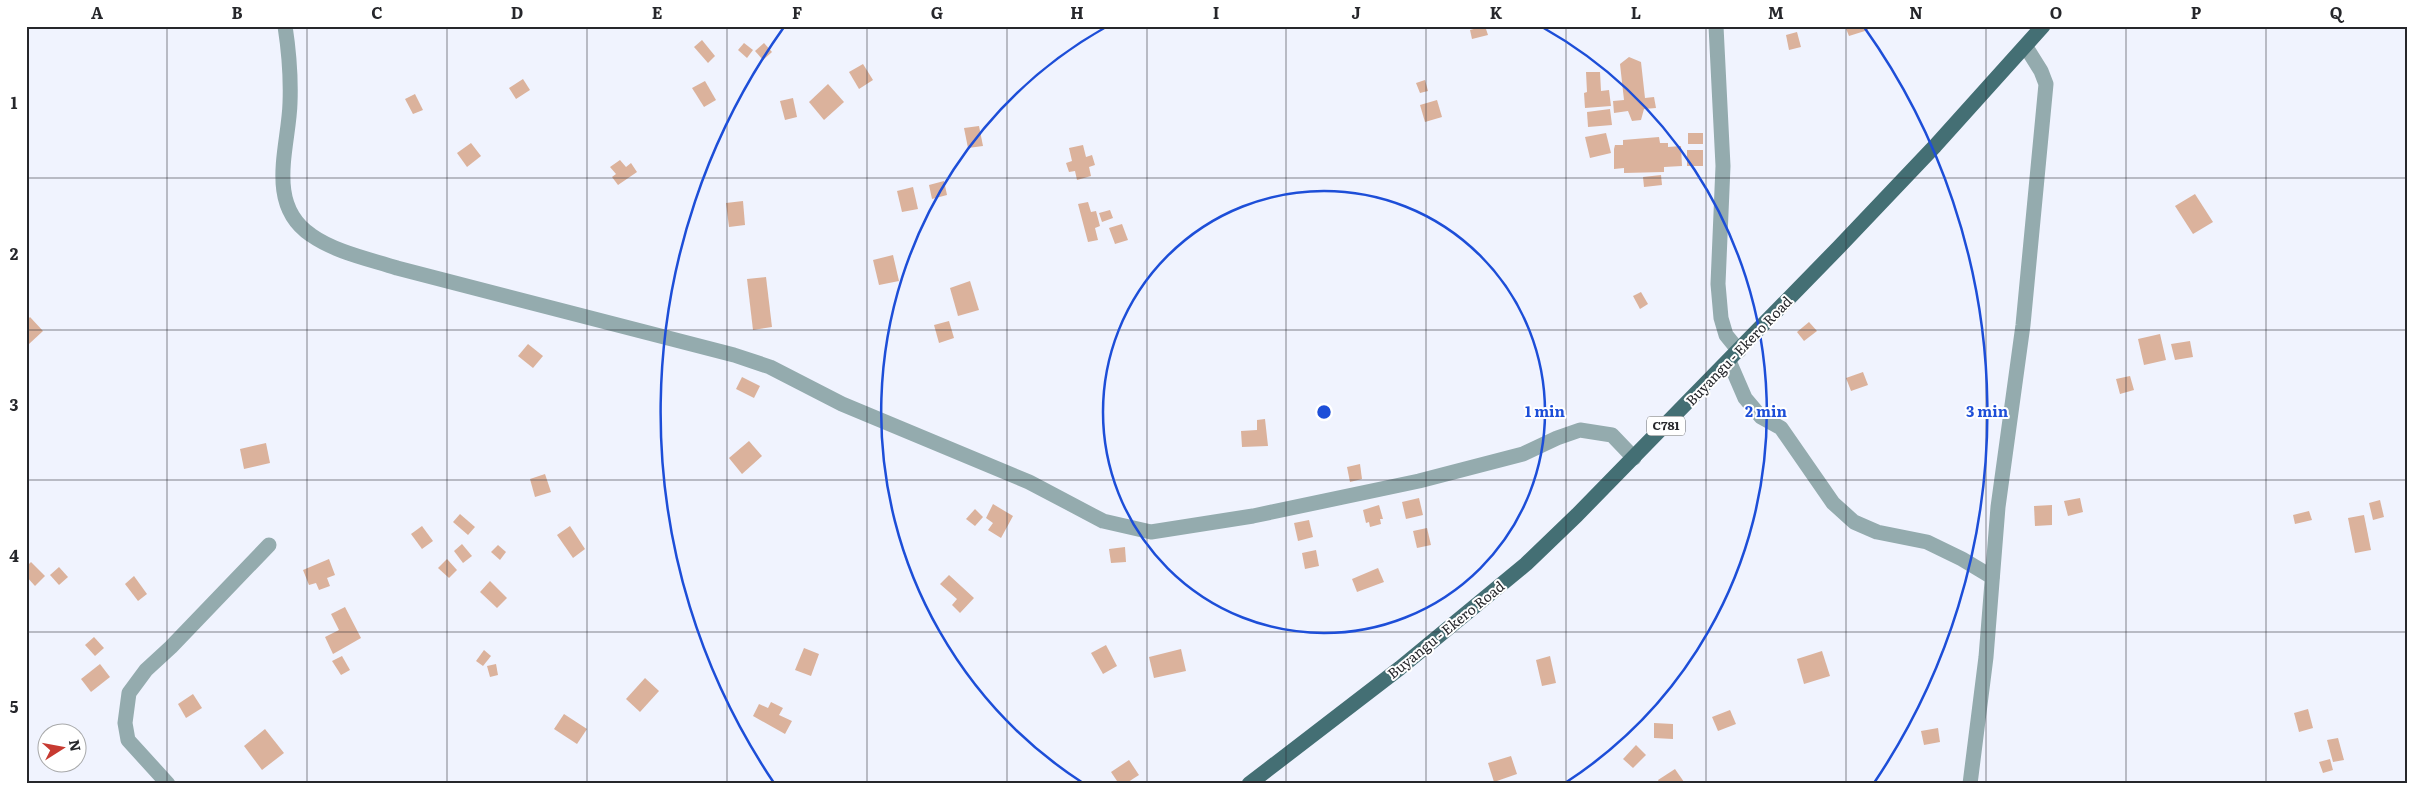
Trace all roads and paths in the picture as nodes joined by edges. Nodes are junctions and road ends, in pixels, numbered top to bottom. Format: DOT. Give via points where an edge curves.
graph roads {
  1 [pos="286,26"];
  2 [pos="1716,26"];
  3 [pos="2043,26"];
  4 [pos="2026,47"];
  5 [pos="1734,356"];
  6 [pos="1634,458"];
  7 [pos="269,545"];
  8 [pos="1992,577"];
  9 [pos="168,784"];
  10 [pos="1249,784"];
  11 [pos="1970,784"];
  1 -- 6 [label="street" via="290,104 282,186 294,216 311,235 345,251 397,268 770,367 842,404 1029,482 1103,521 1151,532 1253,516 1470,468 1523,454 1580,430 1612,435"];
  2 -- 5 [label="street" via="1723,166 1718,284 1721,318"];
  3 -- 4 [label="main road, Buyangu - Ekero Road / C781"];
  4 -- 5 [label="main road, Buyangu - Ekero Road / C781" via="1936,146"];
  4 -- 8 [label="street" via="2046,84 2022,334 1998,507"];
  5 -- 6 [label="main road, Buyangu - Ekero Road / C781"];
  5 -- 8 [label="street" via="1745,398 1761,417 1781,428 1833,503 1854,522 1877,532 1927,542"];
  6 -- 10 [label="main road, Buyangu - Ekero Road / C781" via="1526,564 1354,705"];
  7 -- 9 [label="street" via="146,670 129,693 125,722 128,740"];
  8 -- 11 [label="street"];
}
